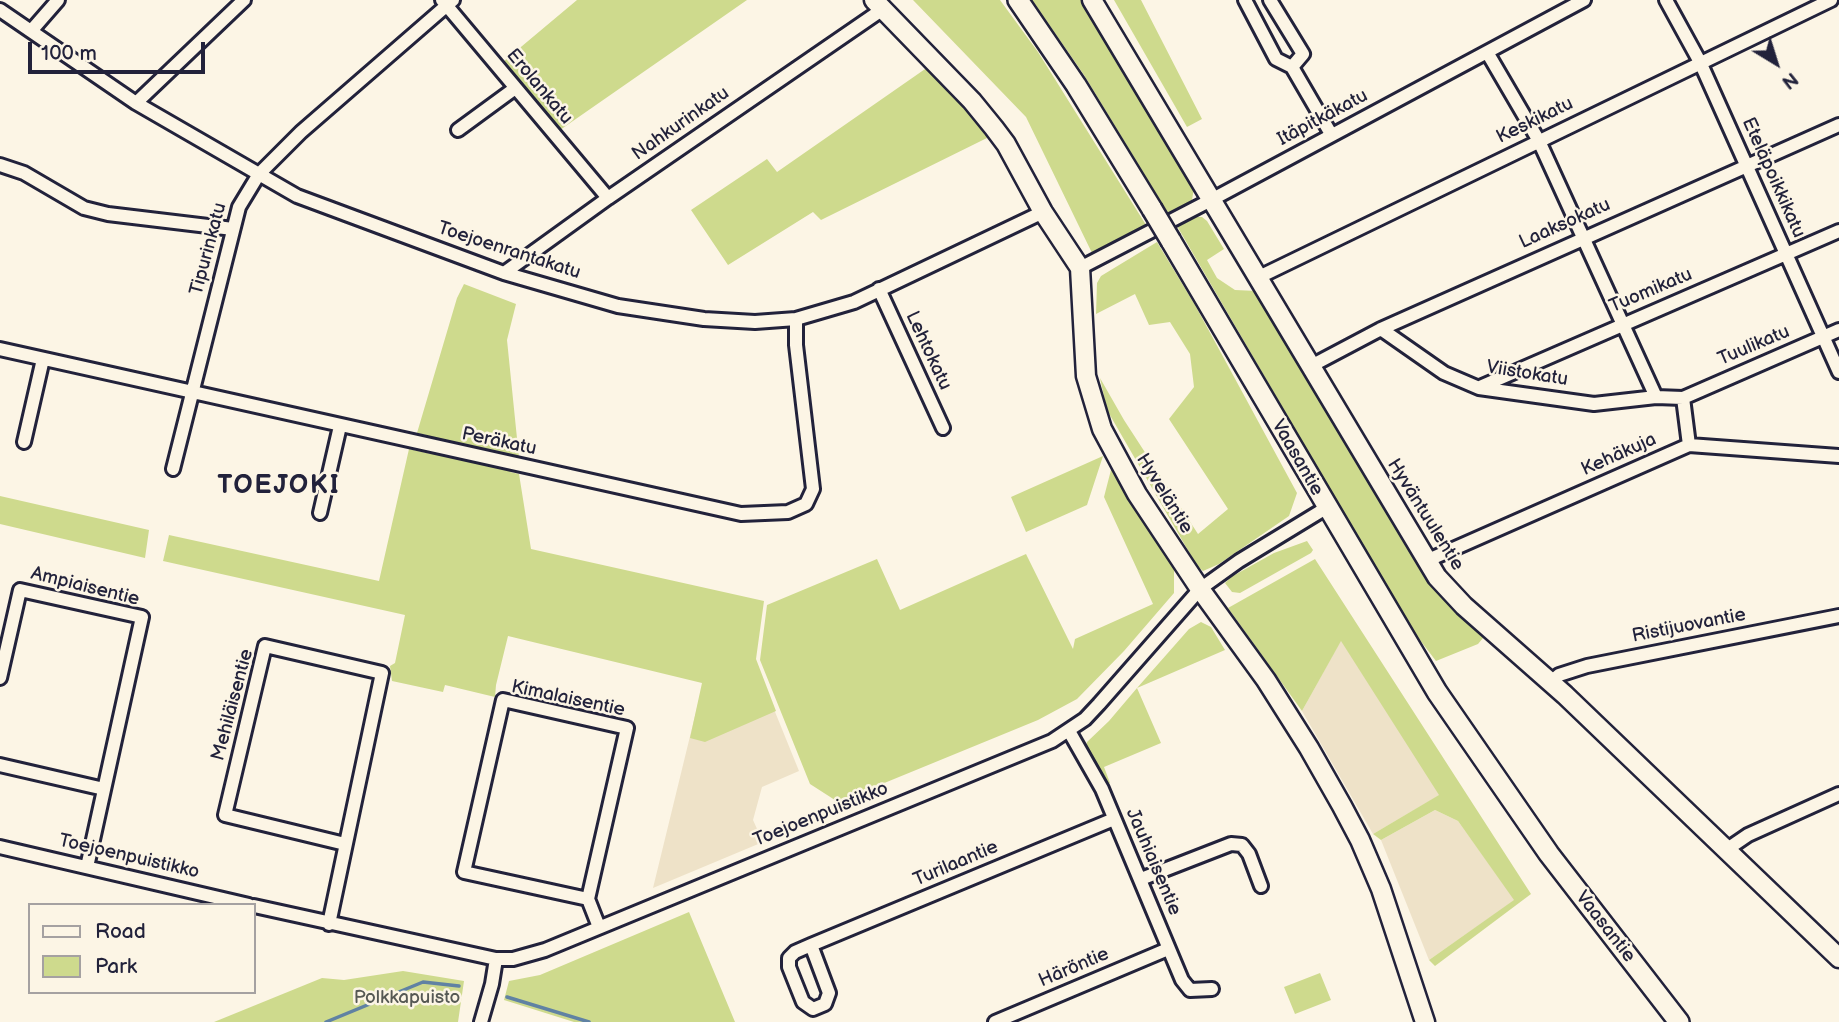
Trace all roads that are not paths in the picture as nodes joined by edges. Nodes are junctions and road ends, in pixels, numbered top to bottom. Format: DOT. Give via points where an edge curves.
graph roads {
  1 [pos="58,0"];
  2 [pos="244,0"];
  3 [pos="1018,0"];
  4 [pos="1092,0"];
  5 [pos="1245,0"];
  6 [pos="1270,0"];
  7 [pos="1584,0"];
  8 [pos="1666,0"];
  9 [pos="1831,0"];
  10 [pos="447,2"];
  11 [pos="878,4"];
  12 [pos="0,10"];
  13 [pos="31,31"];
  14 [pos="1487,52"];
  15 [pos="1699,62"];
  16 [pos="1292,67"];
  17 [pos="514,89"];
  18 [pos="136,103"];
  19 [pos="1839,125"];
  20 [pos="458,130"];
  21 [pos="1331,134"];
  22 [pos="1539,141"];
  23 [pos="0,165"];
  24 [pos="1747,166"];
  25 [pos="259,174"];
  26 [pos="608,198"];
  27 [pos="1211,200"];
  28 [pos="1044,212"];
  29 [pos="233,229"];
  30 [pos="1839,232"];
  31 [pos="1584,237"];
  32 [pos="1787,255"];
  33 [pos="1080,268"];
  34 [pos="504,273"];
  35 [pos="1257,278"];
  36 [pos="879,289"];
  37 [pos="796,318"];
  38 [pos="1623,324"];
  39 [pos="1381,329"];
  40 [pos="1839,330"];
  41 [pos="1824,337"];
  42 [pos="0,349"];
  43 [pos="43,359"];
  44 [pos="1311,366"];
  45 [pos="1839,372"];
  46 [pos="1479,388"];
  47 [pos="193,393"];
  48 [pos="1656,397"];
  49 [pos="1683,398"];
  50 [pos="340,426"];
  51 [pos="943,428"];
  52 [pos="24,442"];
  53 [pos="1689,445"];
  54 [pos="1839,456"];
  55 [pos="173,469"];
  56 [pos="1326,508"];
  57 [pos="320,513"];
  58 [pos="1426,561"];
  59 [pos="1200,589"];
  60 [pos="1839,616"];
  61 [pos="0,678"];
  62 [pos="1550,683"];
  63 [pos="1069,731"];
  64 [pos="0,765"];
  65 [pos="104,789"];
  66 [pos="1839,794"];
  67 [pos="1115,819"];
  68 [pos="345,844"];
  69 [pos="0,847"];
  70 [pos="1726,850"];
  71 [pos="87,867"];
  72 [pos="1141,879"];
  73 [pos="1261,886"];
  74 [pos="588,899"];
  75 [pos="242,903"];
  76 [pos="256,906"];
  77 [pos="329,923"];
  78 [pos="599,927"];
  79 [pos="811,945"];
  80 [pos="1168,949"];
  81 [pos="1839,958"];
  82 [pos="496,959"];
  83 [pos="1212,989"];
  84 [pos="481,1022"];
  85 [pos="995,1022"];
  86 [pos="1425,1022"];
  87 [pos="1679,1022"];
  1 -- 13 [label="street"];
  2 -- 18 [label="street"];
  3 -- 56 [label="main road, Vaasantie, bridge" via="1152,209"];
  4 -- 27 [label="street, Hyväntuulentie"];
  5 -- 16 [label="street" via="1276,59"];
  6 -- 16 [label="street" via="1303,54"];
  7 -- 14 [label="street, Itäpitkäkatu"];
  8 -- 15 [label="street, Eteläpoikkikatu"];
  9 -- 15 [label="street, Keskikatu"];
  10 -- 17 [label="street, Erolankatu"];
  10 -- 25 [label="street, Tipurinkatu"];
  11 -- 26 [label="street, Nahkurinkatu"];
  11 -- 28 [label="street, Hyveläntie" via="994,128"];
  12 -- 13 [label="street, Toejoenrantakatu"];
  13 -- 18 [label="street, Toejoenrantakatu"];
  14 -- 21 [label="street, Itäpitkäkatu"];
  14 -- 22 [label="street"];
  15 -- 22 [label="street, Keskikatu"];
  15 -- 24 [label="street, Eteläpoikkikatu"];
  16 -- 21 [label="street"];
  17 -- 20 [label="street"];
  17 -- 26 [label="street, Erolankatu"];
  18 -- 25 [label="street, Toejoenrantakatu"];
  19 -- 24 [label="street, Laaksokatu"];
  21 -- 27 [label="street, Itäpitkäkatu"];
  22 -- 31 [label="street"];
  22 -- 35 [label="street, Keskikatu"];
  23 -- 29 [label="street" via="24,173 84,208"];
  24 -- 31 [label="street, Laaksokatu"];
  24 -- 32 [label="street, Eteläpoikkikatu"];
  25 -- 29 [label="street, Tipurinkatu" via="239,207"];
  25 -- 34 [label="street, Toejoenrantakatu" via="297,196"];
  26 -- 34 [label="street, Nahkurinkatu"];
  27 -- 33 [label="street, Itäpitkäkatu"];
  27 -- 35 [label="street, Hyväntuulentie"];
  28 -- 33 [label="street, Hyveläntie"];
  28 -- 36 [label="street, Toejoenrantakatu"];
  29 -- 47 [label="street, Tipurinkatu"];
  30 -- 32 [label="street, Tuomikatu"];
  31 -- 38 [label="street"];
  31 -- 39 [label="street, Laaksokatu"];
  32 -- 38 [label="street, Tuomikatu"];
  32 -- 41 [label="street, Eteläpoikkikatu"];
  33 -- 59 [label="street, Hyveläntie" via="1086,376 1102,429 1137,494"];
  34 -- 37 [label="street, Toejoenrantakatu" via="618,306 704,319 755,322"];
  35 -- 44 [label="street, Hyväntuulentie"];
  36 -- 37 [label="street, Toejoenrantakatu" via="844,305"];
  36 -- 51 [label="street, Lehtokatu"];
  37 -- 50 [label="street, Peräkatu" via="813,489 806,504 788,512 741,514"];
  38 -- 46 [label="street, Tuomikatu"];
  38 -- 48 [label="street"];
  39 -- 44 [label="street, Laaksokatu"];
  39 -- 46 [label="street, Viistokatu" via="1444,373"];
  40 -- 41 [label="street, Tuulikatu"];
  41 -- 45 [label="street, Eteläpoikkikatu"];
  41 -- 49 [label="street, Tuulikatu"];
  42 -- 43 [label="street, Peräkatu"];
  43 -- 47 [label="street, Peräkatu"];
  43 -- 52 [label="street"];
  44 -- 58 [label="street, Hyväntuulentie"];
  46 -- 48 [label="street, Viistokatu" via="1594,404"];
  47 -- 50 [label="street, Peräkatu"];
  47 -- 55 [label="street, Tipurinkatu"];
  48 -- 49 [label="street, Viistokatu"];
  49 -- 53 [label="street"];
  50 -- 57 [label="street"];
  53 -- 54 [label="street, Kehäkuja"];
  53 -- 58 [label="street, Kehäkuja"];
  56 -- 59 [label="street, Toejoenpuistikko"];
  56 -- 87 [label="main road, Vaasantie" via="1437,692 1549,854"];
  58 -- 62 [label="street, Hyväntuulentie" via="1464,606"];
  59 -- 63 [label="street, Toejoenpuistikko" via="1099,704"];
  59 -- 86 [label="street, Hyveläntie" via="1302,737 1360,840"];
  60 -- 62 [label="street, Ristijuovantie" via="1587,666 1559,675"];
  61 -- 65 [label="street, Ampiaisentie" via="20,590 142,617"];
  62 -- 70 [label="street, Hyväntuulentie"];
  63 -- 67 [label="street, Jauhiaisentie"];
  63 -- 78 [label="street, Toejoenpuistikko"];
  64 -- 65 [label="street"];
  65 -- 71 [label="street, Ampiaisentie"];
  66 -- 70 [label="street" via="1748,835"];
  67 -- 72 [label="street, Jauhiaisentie"];
  67 -- 79 [label="street, Turilaantie"];
  68 -- 68 [label="street, Mehiläisentie" via="382,673 265,646 225,816"];
  68 -- 77 [label="street, Mehiläisentie"];
  69 -- 71 [label="street, Toejoenpuistikko"];
  70 -- 81 [label="street, Hyväntuulentie"];
  71 -- 75 [label="street, Toejoenpuistikko"];
  72 -- 73 [label="street" via="1231,844 1242,845 1249,854"];
  72 -- 80 [label="street, Jauhiaisentie"];
  74 -- 74 [label="street, Kimalaisentie" via="627,728 503,701 464,872"];
  74 -- 78 [label="street"];
  76 -- 77 [label="street, Toejoenpuistikko"];
  77 -- 82 [label="street, Toejoenpuistikko"];
  78 -- 82 [label="street, Toejoenpuistikko" via="527,956"];
  79 -- 79 [label="street, Turilaantie" via="789,958 789,967 803,1002 813,1009 825,1004 829,993"];
  80 -- 83 [label="street, Jauhiaisentie" via="1190,990"];
  80 -- 85 [label="street, Häröntie"];
  82 -- 84 [label="street"];
}
